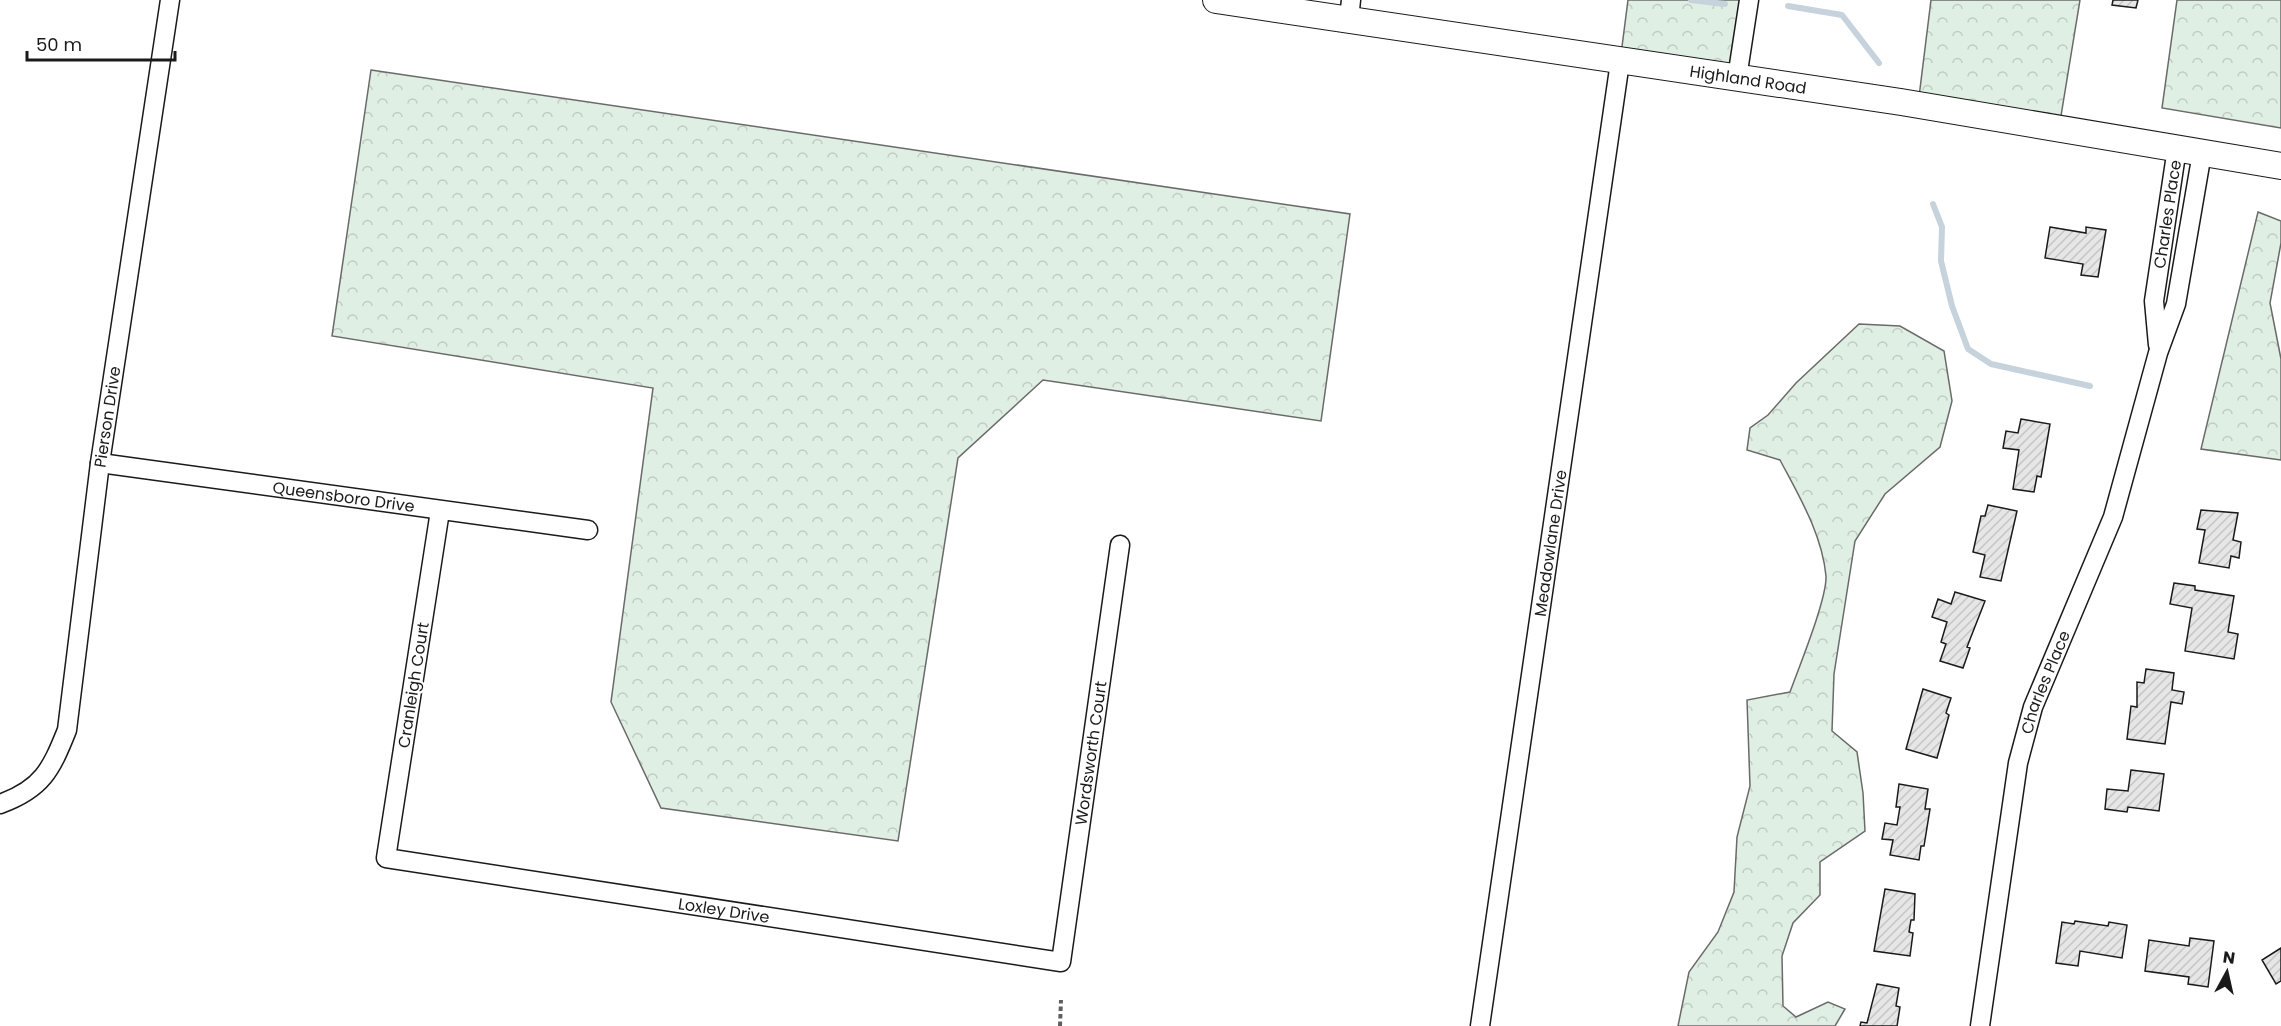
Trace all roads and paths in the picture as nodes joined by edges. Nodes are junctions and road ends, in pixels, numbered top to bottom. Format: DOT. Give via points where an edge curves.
graph roads {
  1 [pos="170,0"];
  2 [pos="1216,0"];
  3 [pos="1749,0"];
  4 [pos="1350,9"];
  5 [pos="1620,62"];
  6 [pos="1737,78"];
  7 [pos="2176,148"];
  8 [pos="2202,153"];
  9 [pos="2281,166"];
  10 [pos="2158,353"];
  11 [pos="100,463"];
  12 [pos="440,511"];
  13 [pos="588,530"];
  14 [pos="1120,545"];
  15 [pos="0,804"];
  16 [pos="386,858"];
  17 [pos="1061,962"];
  18 [pos="1061,1000"];
  19 [pos="1060,1026"];
  20 [pos="1480,1026"];
  21 [pos="1980,1026"];
  1 -- 11 [label="street, Pierson Drive"];
  2 -- 4 [label="street, Highland Road"];
  3 -- 6 [label="street"];
  4 -- 5 [label="street, Highland Road"];
  5 -- 6 [label="street, Highland Road"];
  5 -- 20 [label="street, Meadowlane Drive"];
  6 -- 7 [label="street, Highland Road"];
  7 -- 8 [label="street, Highland Road"];
  7 -- 10 [label="street, Charles Place" via="2154,302"];
  8 -- 9 [label="street, Highland Road"];
  8 -- 10 [label="street, Charles Place" via="2176,304"];
  10 -- 21 [label="street, Charles Place" via="2113,517 2033,707 2018,763"];
  11 -- 12 [label="street, Queensboro Drive"];
  11 -- 15 [label="street, Pierson Drive" via="67,730 44,778 24,795"];
  12 -- 13 [label="street, Queensboro Drive"];
  12 -- 16 [label="street, Cranleigh Court"];
  14 -- 17 [label="street, Wordsworth Court"];
  16 -- 17 [label="street, Loxley Drive"];
  18 -- 19 [label="path"];
}
